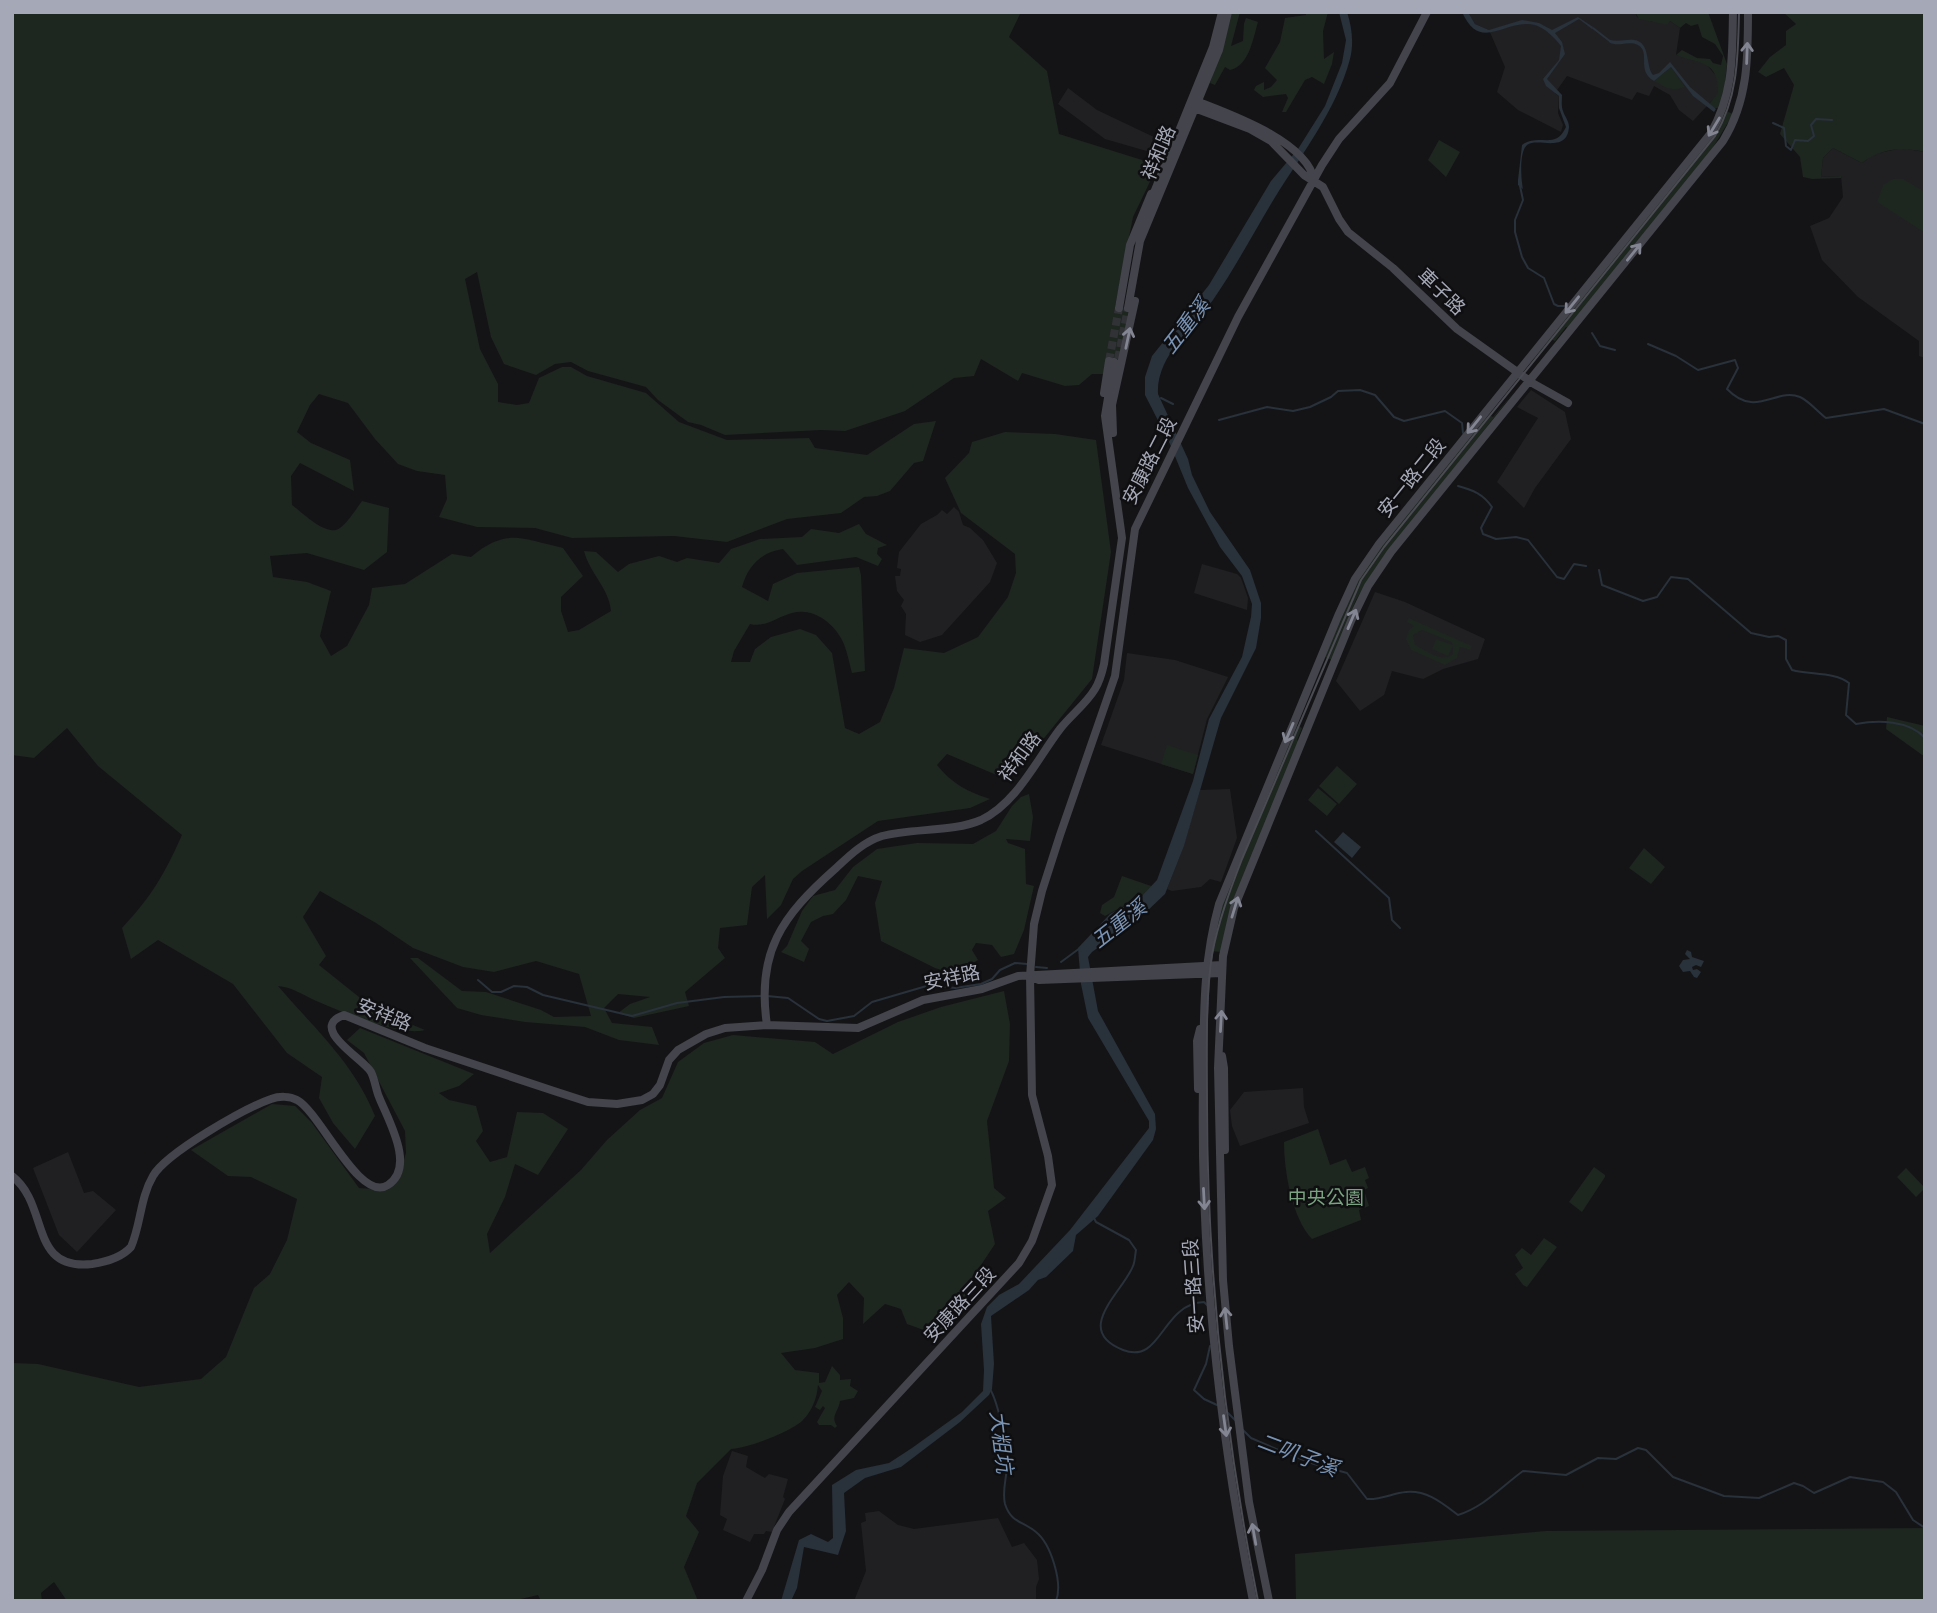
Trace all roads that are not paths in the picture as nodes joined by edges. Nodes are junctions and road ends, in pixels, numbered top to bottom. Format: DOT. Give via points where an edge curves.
graph roads {
  1 [pos="1222,12"];
  2 [pos="1228,12"];
  3 [pos="1427,12"];
  4 [pos="1733,12"];
  5 [pos="1748,12"];
  6 [pos="1194,104"];
  7 [pos="1314,180"];
  8 [pos="1158,196"];
  9 [pos="1517,372"];
  10 [pos="1529,380"];
  11 [pos="1568,403"];
  12 [pos="1102,430"];
  13 [pos="1113,433"];
  14 [pos="1031,969"];
  15 [pos="1222,969"];
  16 [pos="1206,970"];
  17 [pos="1203,1016"];
  18 [pos="767,1026"];
  19 [pos="1219,1045"];
  20 [pos="1200,1141"];
  21 [pos="1225,1150"];
  22 [pos="12,1176"];
  23 [pos="746,1601"];
  24 [pos="1253,1601"];
  25 [pos="1269,1601"];
  1 -- 6 [label="street, 祥和路"];
  2 -- 6 [label="street, 祥和路" via="1219,50"];
  3 -- 7 [label="street, 安康路二段" via="1390,83 1339,139"];
  4 -- 9 [label="street, 安一路二段, one-way" via="1732,62 1724,107 1711,133"];
  10 -- 5 [label="street, 安一路二段, one-way" via="1731,128 1744,93"];
  6 -- 7 [label="street, 車子路" via="1232,114 1272,135 1312,170"];
  6 -- 8 [label="street, 祥和路"];
  6 -- 8 [label="street, 祥和路" via="1130,245 1124,308 1140,241"];
  7 -- 9 [label="street, 車子路" via="1326,191 1348,232 1457,329"];
  7 -- 14 [label="street, 安康路二段" via="1238,317 1135,529 1115,676 1042,891"];
  13 -- 8 [label="street, one-way" via="1112,405 1131,326 1140,253"];
  9 -- 10 [label="street, 車子路"];
  9 -- 16 [label="street, 安一路二段, one-way" via="1379,544 1346,595 1226,884"];
  10 -- 11 [label="street, 車子路"];
  15 -- 10 [label="street, 安一路二段, one-way" via="1241,888 1368,586"];
  12 -- 18 [label="street, 祥和路" via="1104,390 1114,362 1105,416 1122,538 1104,664 1096,689 994,812 974,822 881,836 858,848 815,887 793,911 773,947 764,979"];
  14 -- 16 [label="street, 安祥路" via="1039,980"];
  14 -- 18 [label="street, 安祥路" via="982,989 932,997 858,1028"];
  14 -- 23 [label="street, 安康路三段" via="1032,1095 1052,1185 1032,1241 1019,1263 789,1512"];
  15 -- 16 [label="street, 安祥路"];
  19 -- 15 [label="street, 安一路三段, one-way"];
  16 -- 17 [label="street, 安一路三段"];
  17 -- 20 [label="street" via="1197,1041"];
  17 -- 24 [label="street, 安一路三段, one-way" via="1202,1131 1210,1313"];
  18 -- 22 [label="street, 安祥路" via="725,1028 696,1039 673,1055 653,1094 617,1104 588,1102 425,1048 350,1016 339,1017 332,1025 333,1034 371,1072 397,1140 400,1160 394,1179 385,1187 369,1185 299,1100 270,1099 169,1157 146,1191 131,1247 93,1264 62,1261 50,1251 31,1199"];
  19 -- 21 [label="street" via="1224,1068"];
  25 -- 19 [label="street, 安一路三段, one-way" via="1256,1545 1223,1280"];
}
